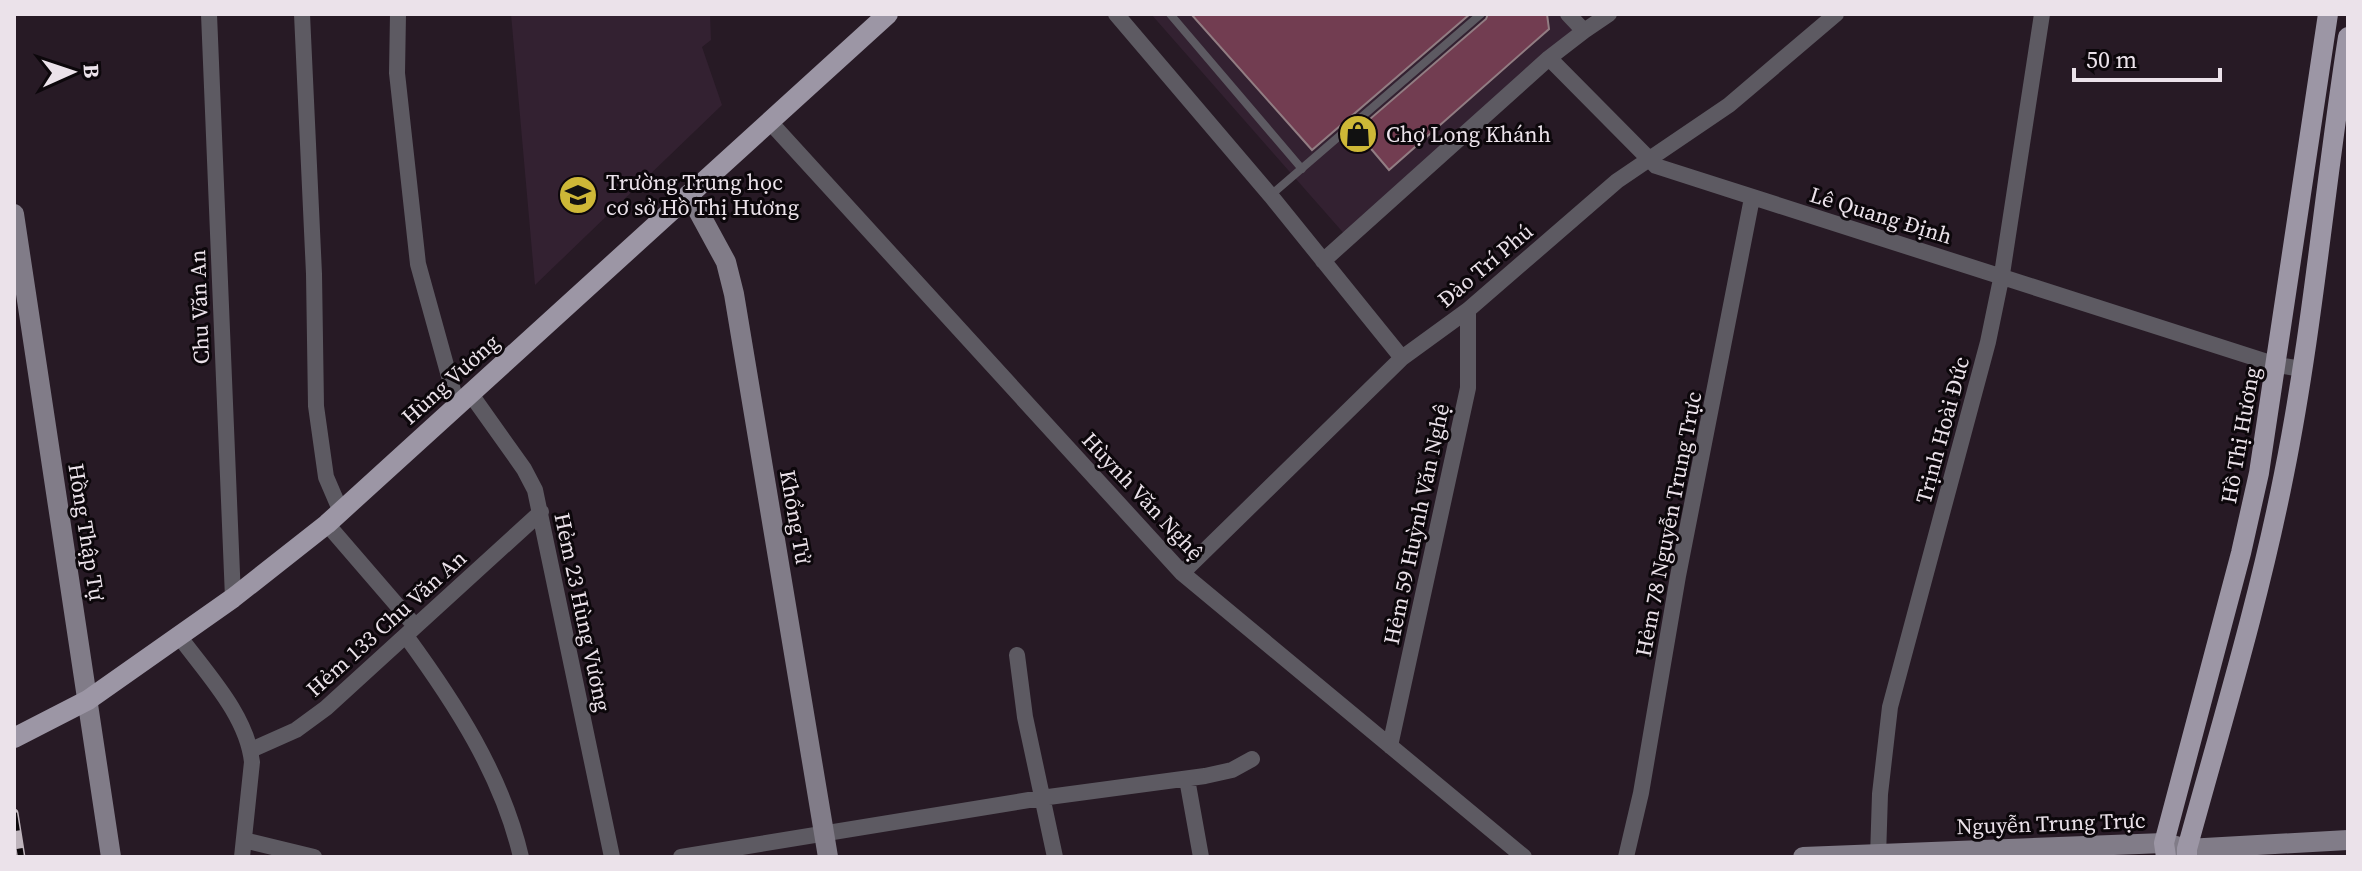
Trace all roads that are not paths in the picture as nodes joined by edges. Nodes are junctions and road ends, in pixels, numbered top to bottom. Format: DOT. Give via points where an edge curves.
graph roads {
  1 [pos="209,14"];
  2 [pos="302,14"];
  3 [pos="398,14"];
  4 [pos="888,14"];
  5 [pos="1116,14"];
  6 [pos="1170,14"];
  7 [pos="1481,14"];
  8 [pos="1568,14"];
  9 [pos="1609,14"];
  10 [pos="1836,14"];
  11 [pos="2042,14"];
  12 [pos="2328,14"];
  13 [pos="1584,31"];
  14 [pos="2348,37"];
  15 [pos="1549,58"];
  16 [pos="2344,94"];
  17 [pos="770,122"];
  18 [pos="1647,159"];
  19 [pos="1302,169"];
  20 [pos="689,194"];
  21 [pos="1271,196"];
  22 [pos="1752,198"];
  23 [pos="14,214"];
  24 [pos="1323,261"];
  25 [pos="2002,274"];
  26 [pos="1468,310"];
  27 [pos="1402,358"];
  28 [pos="2277,365"];
  29 [pos="2302,369"];
  30 [pos="464,399"];
  31 [pos="541,512"];
  32 [pos="334,518"];
  33 [pos="1182,573"];
  34 [pos="233,598"];
  35 [pos="411,631"];
  36 [pos="179,636"];
  37 [pos="1017,655"];
  38 [pos="88,700"];
  39 [pos="14,738"];
  40 [pos="1390,746"];
  41 [pos="251,750"];
  42 [pos="1252,759"];
  43 [pos="1187,779"];
  44 [pos="1041,798"];
  45 [pos="824,833"];
  46 [pos="244,840"];
  47 [pos="2348,840"];
  48 [pos="2165,850"];
  49 [pos="2187,853"];
  50 [pos="1878,856"];
  51 [pos="111,857"];
  52 [pos="242,857"];
  53 [pos="314,857"];
  54 [pos="521,857"];
  55 [pos="612,857"];
  56 [pos="681,857"];
  57 [pos="828,857"];
  58 [pos="1055,857"];
  59 [pos="1201,857"];
  60 [pos="1524,857"];
  61 [pos="1626,857"];
  62 [pos="1803,857"];
  1 -- 34 [label="street, Chu Văn An"];
  2 -- 32 [label="street" via="316,406"];
  3 -- 30 [label="street, Hẻm 23 Hùng Vương" via="397,73 418,264"];
  4 -- 17 [label="main road, Hùng Vương"];
  5 -- 21 [label="street"];
  6 -- 19 [label="lane"];
  7 -- 19 [label="lane"];
  8 -- 13 [label="street"];
  9 -- 13 [label="street"];
  10 -- 18 [label="street, Đào Trí Phú" via="1729,105"];
  11 -- 25 [label="street, Trịnh Hoài Đức"];
  12 -- 28 [label="main road, Hồ Thị Hương"];
  13 -- 15 [label="street"];
  14 -- 16 [label="main road"];
  15 -- 18 [label="street, Lê Quang Định"];
  15 -- 24 [label="street"];
  16 -- 29 [label="main road"];
  17 -- 20 [label="main road, Hùng Vương"];
  17 -- 33 [label="street, Hùynh Văn Nghệ"];
  18 -- 22 [label="street, Lê Quang Định"];
  18 -- 26 [label="street, Đào Trí Phú"];
  19 -- 21 [label="lane"];
  20 -- 30 [label="main road, Hùng Vương"];
  20 -- 45 [label="street, Khổng Tử" via="726,262 734,294"];
  21 -- 24 [label="street"];
  22 -- 25 [label="street, Lê Quang Định"];
  22 -- 61 [label="street, Hẻm 78 Nguyễn Trung Trực"];
  23 -- 38 [label="street, Hồng Thập Tự"];
  24 -- 27 [label="street"];
  25 -- 28 [label="street, Lê Quang Định"];
  25 -- 50 [label="street, Trịnh Hoài Đức" via="1967,428 1890,707"];
  26 -- 27 [label="street, Đào Trí Phú"];
  26 -- 40 [label="street, Hẻm 59 Huỳnh Văn Nghệ" via="1468,388"];
  27 -- 33 [label="street, Đào Trí Phú"];
  28 -- 29 [label="street, Lê Quang Định"];
  28 -- 48 [label="main road, Hồ Thị Hương" via="2241,553"];
  29 -- 49 [label="main road" via="2262,574"];
  30 -- 31 [label="street, Hẻm 23 Hùng Vương" via="524,469"];
  30 -- 32 [label="main road, Hùng Vương"];
  31 -- 35 [label="street, Hẻm 133 Chu Văn An"];
  31 -- 55 [label="street, Hẻm 23 Hùng Vương"];
  32 -- 34 [label="main road, Hùng Vương"];
  32 -- 35 [label="street"];
  33 -- 40 [label="street, Hùynh Văn Nghệ"];
  34 -- 36 [label="main road, Hùng Vương"];
  35 -- 41 [label="street, Hẻm 133 Chu Văn An" via="308,722"];
  35 -- 54 [label="street" via="485,761"];
  36 -- 38 [label="main road, Hùng Vương"];
  36 -- 41 [label="street" via="229,706"];
  37 -- 44 [label="street"];
  38 -- 39 [label="main road, Hùng Vương"];
  38 -- 51 [label="street, Hồng Thập Tự"];
  40 -- 60 [label="street, Hùynh Văn Nghệ"];
  41 -- 46 [label="street"];
  42 -- 43 [label="street" via="1232,770"];
  43 -- 44 [label="street"];
  43 -- 59 [label="street"];
  44 -- 45 [label="street"];
  44 -- 58 [label="street"];
  45 -- 56 [label="street"];
  45 -- 57 [label="street, Khổng Tử"];
  46 -- 52 [label="street"];
  46 -- 53 [label="street"];
  47 -- 49 [label="street, Nguyễn Trung Trực"];
  48 -- 49 [label="street, Nguyễn Trung Trực"];
  48 -- 50 [label="street, Nguyễn Trung Trực"];
  50 -- 62 [label="street, Nguyễn Trung Trực"];
}
